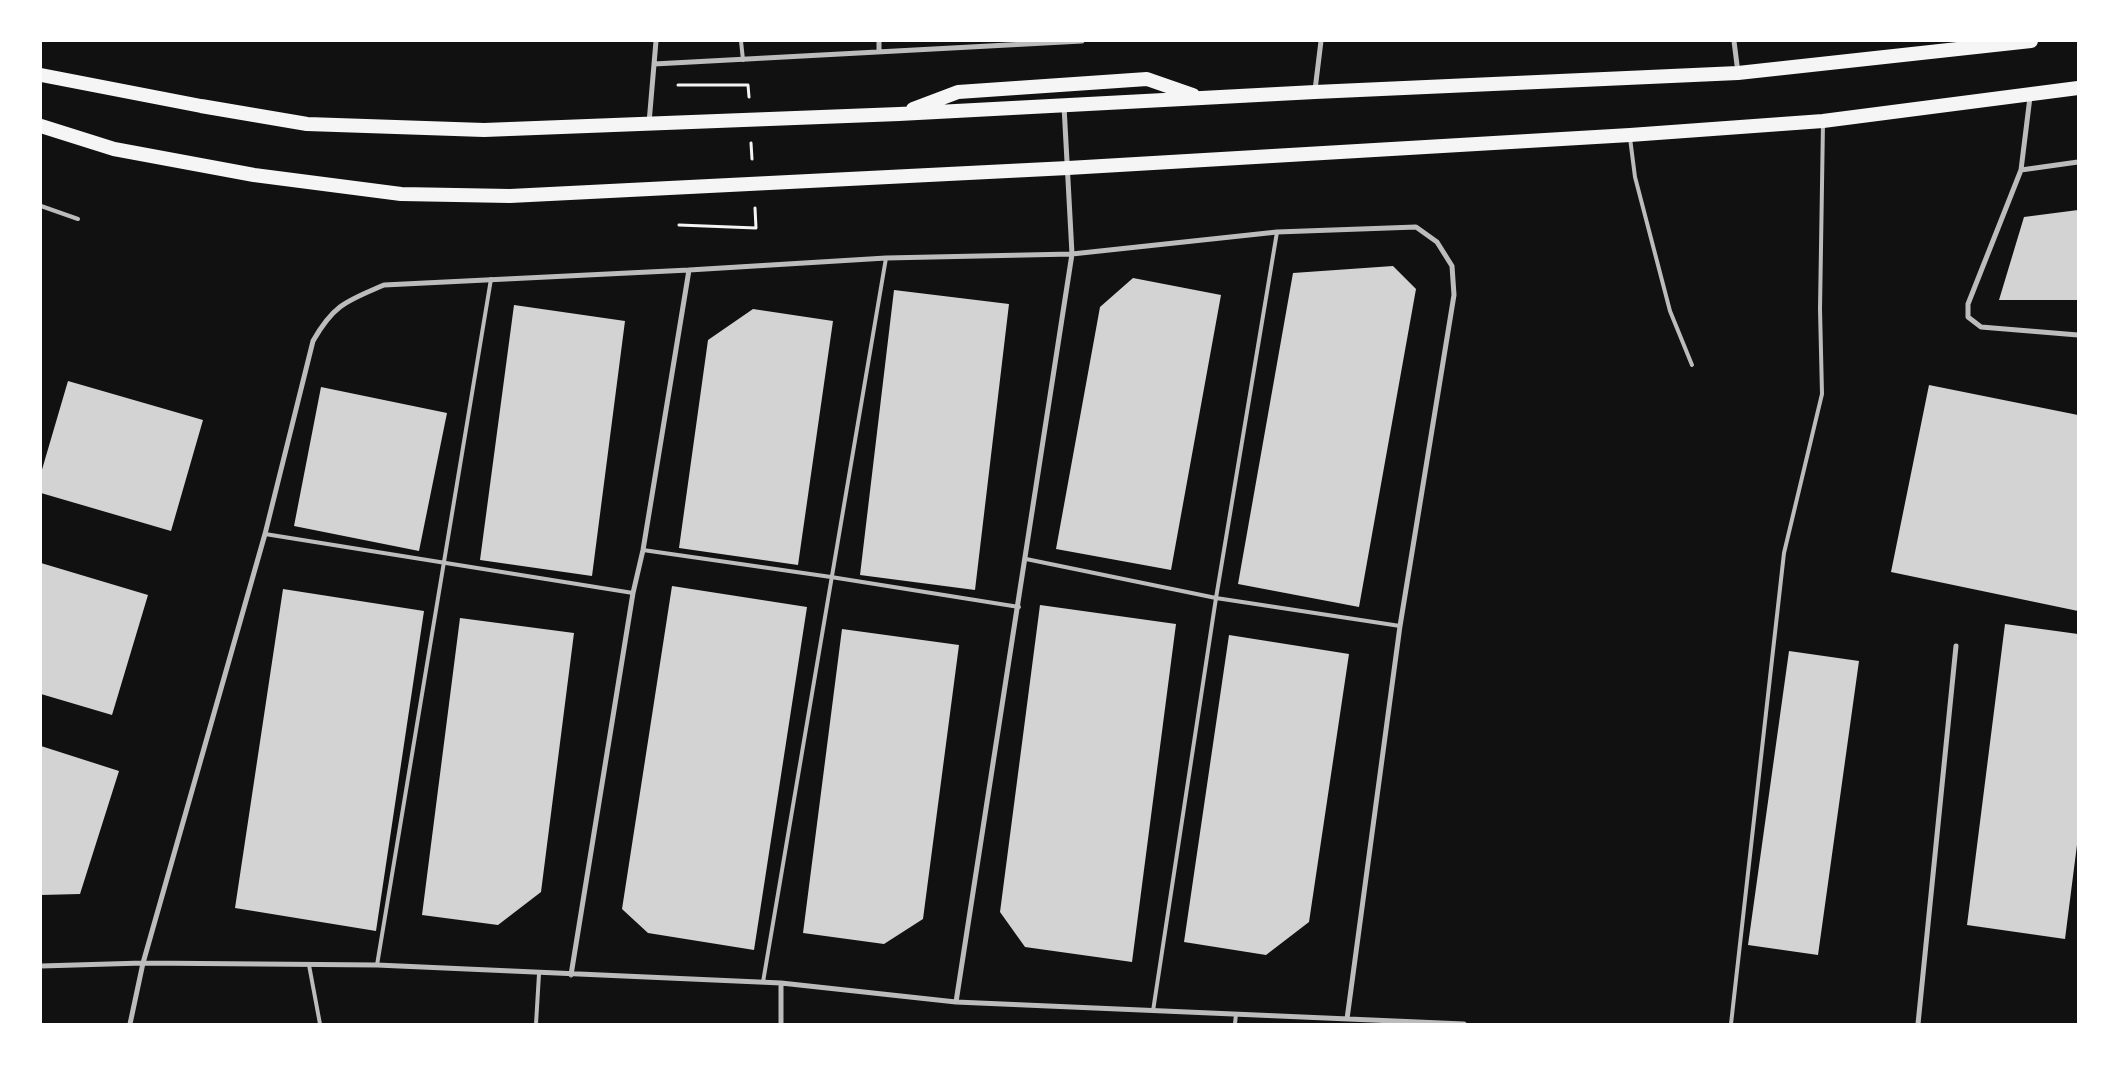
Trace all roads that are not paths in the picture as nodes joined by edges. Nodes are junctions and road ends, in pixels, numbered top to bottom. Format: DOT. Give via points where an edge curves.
graph roads {
  1 [pos="656,41"];
  2 [pos="741,41"];
  3 [pos="878,41"];
  4 [pos="1082,41"];
  5 [pos="1321,41"];
  6 [pos="1734,41"];
  7 [pos="2031,41"];
  8 [pos="879,51"];
  9 [pos="743,60"];
  10 [pos="654,64"];
  11 [pos="1738,73"];
  12 [pos="41,75"];
  13 [pos="2078,88"];
  14 [pos="1315,92"];
  15 [pos="2030,95"];
  16 [pos="1201,98"];
  17 [pos="1064,106"];
  18 [pos="899,114"];
  19 [pos="1823,121"];
  20 [pos="649,123"];
  21 [pos="41,126"];
  22 [pos="1630,135"];
  23 [pos="2078,162"];
  24 [pos="1068,168"];
  25 [pos="2021,170"];
  26 [pos="41,206"];
  27 [pos="78,219"];
  28 [pos="1277,232"];
  29 [pos="1072,254"];
  30 [pos="886,258"];
  31 [pos="689,270"];
  32 [pos="492,279"];
  33 [pos="2078,335"];
  34 [pos="1692,365"];
  35 [pos="265,534"];
  36 [pos="643,550"];
  37 [pos="1026,559"];
  38 [pos="444,564"];
  39 [pos="831,576"];
  40 [pos="633,593"];
  41 [pos="1216,598"];
  42 [pos="1019,607"];
  43 [pos="1400,626"];
  44 [pos="1956,646"];
  45 [pos="143,962"];
  46 [pos="309,965"];
  47 [pos="377,965"];
  48 [pos="41,966"];
  49 [pos="539,974"];
  50 [pos="571,975"];
  51 [pos="763,982"];
  52 [pos="780,983"];
  53 [pos="956,1002"];
  54 [pos="1153,1011"];
  55 [pos="1236,1014"];
  56 [pos="1347,1019"];
  57 [pos="319,1022"];
  58 [pos="130,1024"];
  59 [pos="536,1024"];
  60 [pos="781,1024"];
  61 [pos="1235,1024"];
  62 [pos="1464,1024"];
  63 [pos="1731,1024"];
  64 [pos="1918,1024"];
  1 -- 10 [label="street"];
  2 -- 9 [label="lane"];
  3 -- 8 [label="street"];
  4 -- 8 [label="street"];
  5 -- 14 [label="street"];
  6 -- 11 [label="street"];
  7 -- 11 [label="highway"];
  8 -- 9 [label="street"];
  9 -- 10 [label="street"];
  10 -- 20 [label="street"];
  11 -- 14 [label="highway"];
  12 -- 20 [label="highway" via="308,124 484,130"];
  13 -- 15 [label="highway"];
  14 -- 16 [label="highway"];
  15 -- 19 [label="highway"];
  15 -- 25 [label="street"];
  16 -- 17 [label="highway"];
  16 -- 18 [label="highway" via="1147,79 958,92"];
  17 -- 18 [label="highway"];
  17 -- 24 [label="street"];
  18 -- 20 [label="highway"];
  19 -- 22 [label="highway"];
  19 -- 63 [label="lane" via="1822,394 1784,553"];
  21 -- 24 [label="highway" via="114,148 254,175 401,194 510,196"];
  22 -- 24 [label="highway"];
  22 -- 34 [label="lane" via="1635,177 1670,311"];
  23 -- 25 [label="street"];
  24 -- 29 [label="street"];
  25 -- 33 [label="street" via="1968,304 1968,317 1981,327"];
  26 -- 27 [label="lane"];
  28 -- 29 [label="street"];
  28 -- 41 [label="lane"];
  28 -- 43 [label="street" via="1416,227 1437,242 1452,266 1454,295"];
  29 -- 30 [label="street"];
  29 -- 37 [label="street"];
  30 -- 31 [label="street"];
  30 -- 39 [label="lane"];
  31 -- 32 [label="street"];
  31 -- 36 [label="street"];
  32 -- 35 [label="street" via="384,285 349,300 326,318 313,341"];
  32 -- 38 [label="lane"];
  35 -- 38 [label="lane"];
  35 -- 45 [label="street"];
  36 -- 39 [label="lane"];
  36 -- 40 [label="street"];
  37 -- 41 [label="lane"];
  37 -- 42 [label="street"];
  38 -- 40 [label="lane"];
  38 -- 47 [label="lane"];
  39 -- 42 [label="lane"];
  39 -- 51 [label="lane"];
  40 -- 50 [label="street"];
  41 -- 43 [label="lane"];
  41 -- 54 [label="lane"];
  42 -- 53 [label="street"];
  43 -- 56 [label="street"];
  44 -- 64 [label="street"];
  45 -- 46 [label="street"];
  45 -- 48 [label="street"];
  45 -- 58 [label="street"];
  46 -- 47 [label="street"];
  46 -- 57 [label="lane"];
  47 -- 49 [label="street"];
  49 -- 50 [label="street"];
  49 -- 59 [label="lane"];
  50 -- 51 [label="street"];
  51 -- 52 [label="street"];
  52 -- 53 [label="street"];
  52 -- 60 [label="street"];
  53 -- 54 [label="street"];
  54 -- 55 [label="street"];
  55 -- 56 [label="street"];
  55 -- 61 [label="lane"];
  56 -- 62 [label="street"];
}
